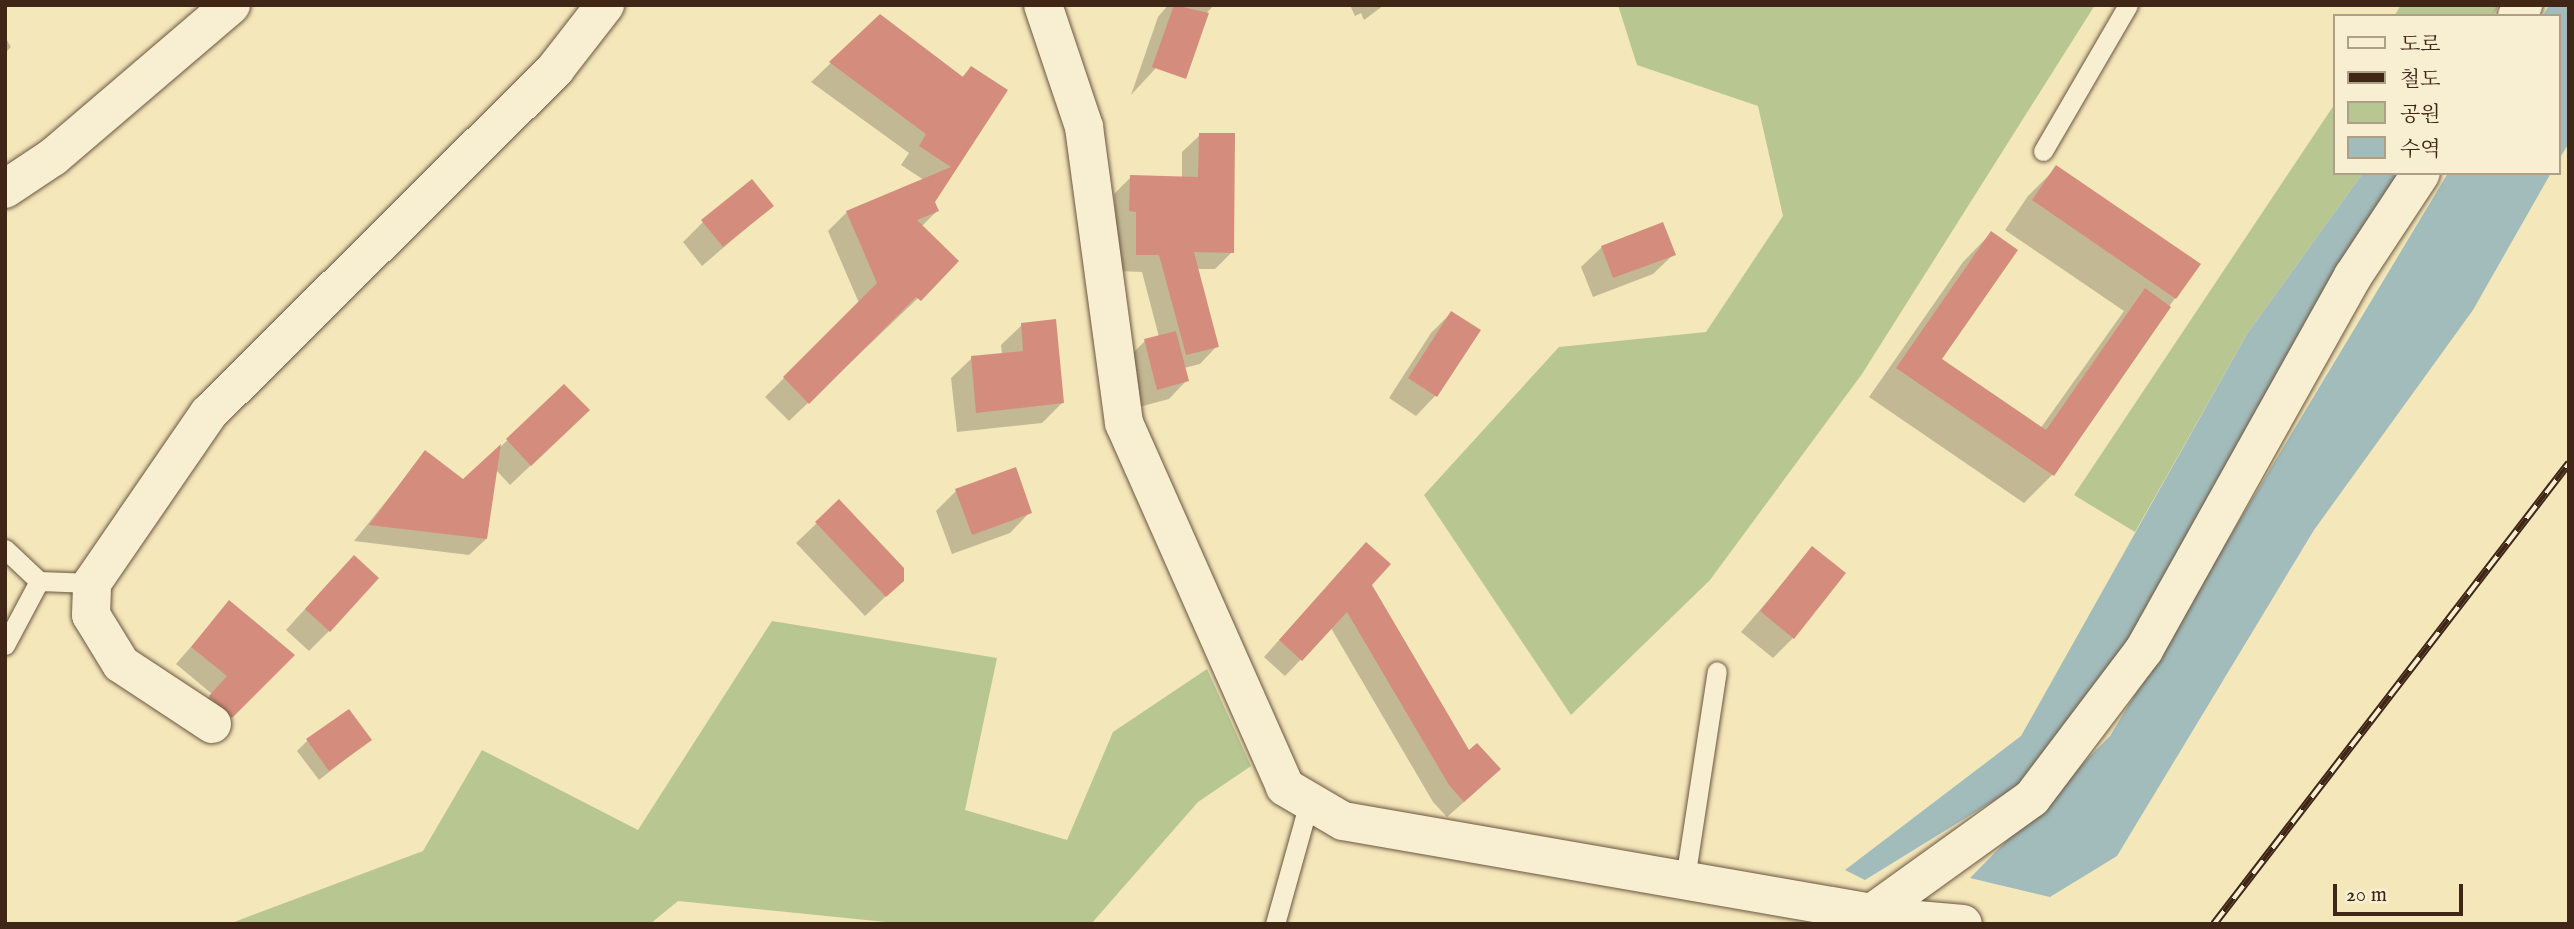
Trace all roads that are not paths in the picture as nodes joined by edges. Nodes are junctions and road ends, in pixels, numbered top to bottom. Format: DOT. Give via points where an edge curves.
graph roads {
  1 [pos="231,5"];
  2 [pos="605,5"];
  3 [pos="1043,5"];
  4 [pos="2129,5"];
  5 [pos="2043,150"];
  6 [pos="2420,175"];
  7 [pos="5,189"];
  8 [pos="5,550"];
  9 [pos="39,581"];
  10 [pos="92,583"];
  11 [pos="5,645"];
  12 [pos="1717,671"];
  13 [pos="212,724"];
  14 [pos="1309,802"];
  15 [pos="1685,880"];
  16 [pos="1870,918"];
  17 [pos="1275,924"];
  18 [pos="1964,924"];
  1 -- 7 [label="street" via="53,157"];
  2 -- 10 [label="street" via="556,68 209,413"];
  3 -- 14 [label="street" via="1084,127 1124,423 1285,787"];
  4 -- 5 [label="lane"];
  6 -- 16 [label="street" via="2353,276 2144,650 2032,798"];
  8 -- 9 [label="lane"];
  9 -- 10 [label="lane"];
  9 -- 11 [label="lane"];
  10 -- 13 [label="street" via="91,615 121,664"];
  12 -- 15 [label="lane"];
  14 -- 15 [label="street" via="1343,821"];
  14 -- 17 [label="lane"];
  15 -- 16 [label="street"];
  16 -- 18 [label="street"];
}
